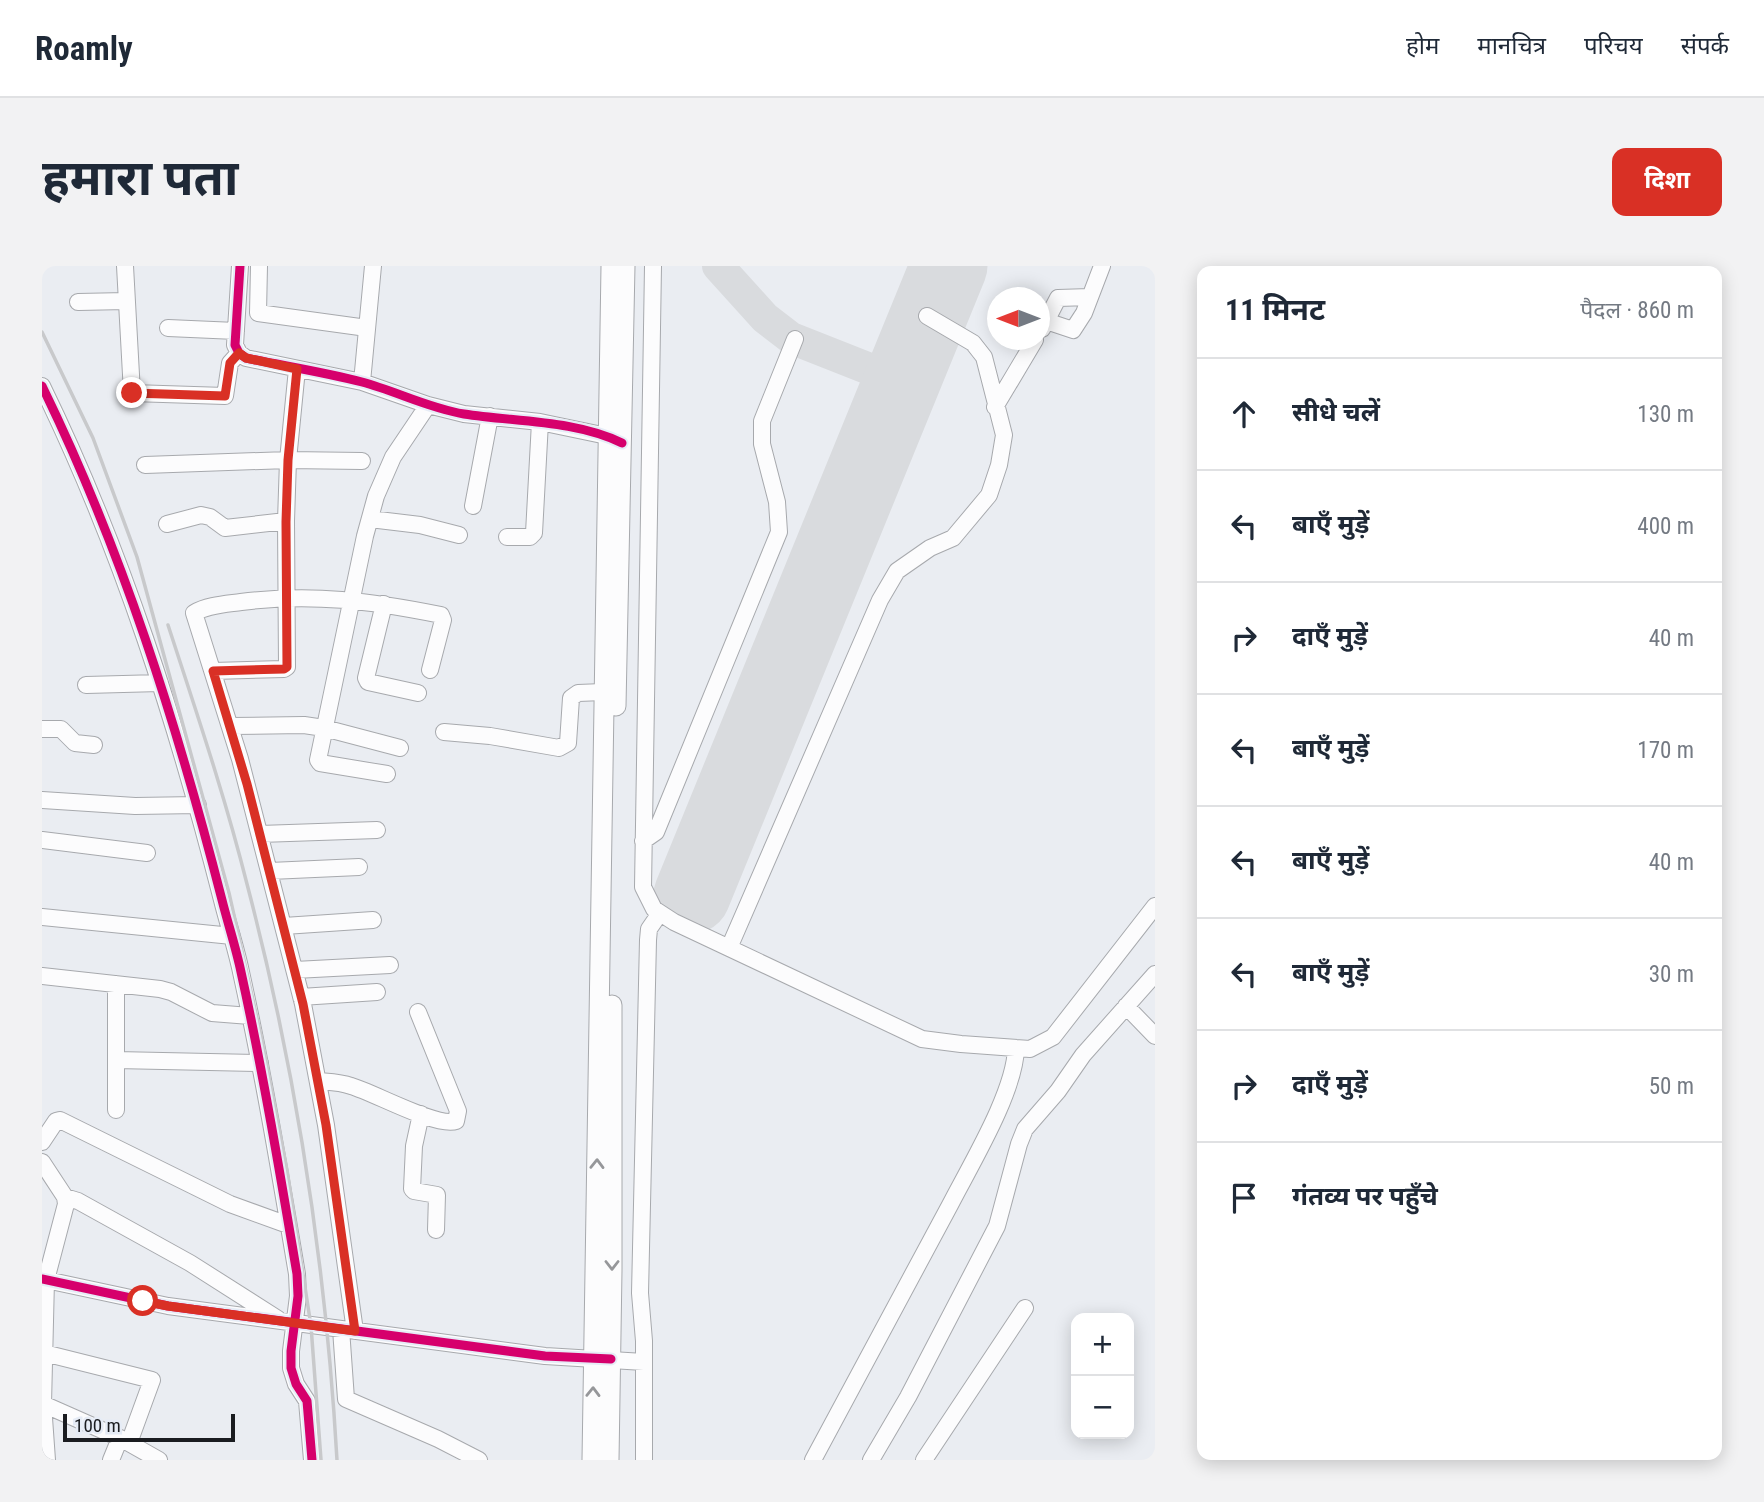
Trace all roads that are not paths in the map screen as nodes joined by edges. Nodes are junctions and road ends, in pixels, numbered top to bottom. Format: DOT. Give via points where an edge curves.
graph roads {
  1 [pos="125,266"];
  2 [pos="240,266"];
  3 [pos="259,266"];
  4 [pos="373,266"];
  5 [pos="611,266"];
  6 [pos="625,266"];
  7 [pos="653,266"];
  8 [pos="1102,266"];
  9 [pos="1090,297"];
  10 [pos="126,301"];
  11 [pos="78,302"];
  12 [pos="1050,313"];
  13 [pos="927,316"];
  14 [pos="168,328"];
  15 [pos="367,328"];
  16 [pos="1050,328"];
  17 [pos="236,331"];
  18 [pos="796,340"];
  19 [pos="1029,350"];
  20 [pos="239,353"];
  21 [pos="297,369"];
  22 [pos="362,382"];
  23 [pos="42,386"];
  24 [pos="428,405"];
  25 [pos="995,407"];
  26 [pos="490,416"];
  27 [pos="540,422"];
  28 [pos="615,439"];
  29 [pos="288,460"];
  30 [pos="362,461"];
  31 [pos="145,465"];
  32 [pos="472,506"];
  33 [pos="370,519"];
  34 [pos="286,522"];
  35 [pos="167,523"];
  36 [pos="459,535"];
  37 [pos="507,537"];
  38 [pos="288,598"];
  39 [pos="352,599"];
  40 [pos="384,604"];
  41 [pos="430,670"];
  42 [pos="213,671"];
  43 [pos="160,683"];
  44 [pos="86,685"];
  45 [pos="603,692"];
  46 [pos="418,693"];
  47 [pos="230,726"];
  48 [pos="324,728"];
  49 [pos="42,729"];
  50 [pos="444,732"];
  51 [pos="94,745"];
  52 [pos="400,748"];
  53 [pos="387,774"];
  54 [pos="42,800"];
  55 [pos="198,805"];
  56 [pos="377,830"];
  57 [pos="260,834"];
  58 [pos="42,840"];
  59 [pos="643,841"];
  60 [pos="147,853"];
  61 [pos="359,867"];
  62 [pos="270,871"];
  63 [pos="1155,906"];
  64 [pos="660,913"];
  65 [pos="42,918"];
  66 [pos="373,920"];
  67 [pos="284,926"];
  68 [pos="232,936"];
  69 [pos="729,948"];
  70 [pos="390,965"];
  71 [pos="295,970"];
  72 [pos="1155,974"];
  73 [pos="42,976"];
  74 [pos="116,984"];
  75 [pos="377,992"];
  76 [pos="301,997"];
  77 [pos="1126,1006"];
  78 [pos="418,1012"];
  79 [pos="250,1016"];
  80 [pos="1155,1036"];
  81 [pos="1016,1048"];
  82 [pos="116,1060"];
  83 [pos="260,1063"];
  84 [pos="318,1081"];
  85 [pos="116,1110"];
  86 [pos="421,1114"];
  87 [pos="42,1142"];
  88 [pos="42,1162"];
  89 [pos="65,1197"];
  90 [pos="288,1225"];
  91 [pos="436,1230"];
  92 [pos="44,1280"];
  93 [pos="1025,1308"];
  94 [pos="289,1323"];
  95 [pos="348,1330"];
  96 [pos="44,1353"];
  97 [pos="602,1359"];
  98 [pos="644,1362"];
  99 [pos="43,1371"];
  100 [pos="43,1404"];
  101 [pos="125,1441"];
  102 [pos="47,1460"];
  103 [pos="111,1460"];
  104 [pos="159,1460"];
  105 [pos="312,1460"];
  106 [pos="479,1460"];
  107 [pos="592,1460"];
  108 [pos="609,1460"];
  109 [pos="644,1460"];
  110 [pos="813,1460"];
  111 [pos="871,1460"];
  112 [pos="924,1460"];
  1 -- 10 [label="street"];
  2 -- 17 [label="street"];
  3 -- 15 [label="street" via="258,313"];
  4 -- 15 [label="street"];
  5 -- 28 [label="main road"];
  6 -- 28 [label="main road"];
  7 -- 59 [label="street"];
  8 -- 9 [label="street"];
  9 -- 12 [label="street" via="1058,298"];
  9 -- 16 [label="street" via="1073,330"];
  10 -- 11 [label="street"];
  10 -- 20 [label="street" via="131,390 135,395 225,396 230,363"];
  13 -- 25 [label="street" via="973,342 984,357"];
  14 -- 17 [label="street"];
  15 -- 22 [label="street"];
  17 -- 20 [label="street"];
  18 -- 59 [label="street" via="762,421 779,532 656,832"];
  19 -- 25 [label="street"];
  20 -- 21 [label="street"];
  21 -- 22 [label="street"];
  21 -- 29 [label="street"];
  22 -- 24 [label="street"];
  23 -- 43 [label="street" via="75,453"];
  24 -- 26 [label="street"];
  24 -- 33 [label="street" via="393,457"];
  25 -- 69 [label="street" via="1004,435 989,495 953,538 898,571 880,600"];
  26 -- 27 [label="street"];
  26 -- 32 [label="street"];
  27 -- 28 [label="street"];
  27 -- 37 [label="street" via="534,533"];
  28 -- 45 [label="main road"];
  28 -- 97 [label="main road, one-way" via="613,901"];
  29 -- 30 [label="street"];
  29 -- 31 [label="street"];
  29 -- 34 [label="street"];
  33 -- 36 [label="street"];
  33 -- 39 [label="street"];
  34 -- 35 [label="street" via="225,528 201,515"];
  34 -- 38 [label="street"];
  38 -- 39 [label="street"];
  38 -- 42 [label="street" via="286,668"];
  38 -- 42 [label="street" via="196,611"];
  39 -- 40 [label="street"];
  39 -- 48 [label="street"];
  40 -- 41 [label="street" via="443,617"];
  40 -- 46 [label="street" via="366,678"];
  42 -- 47 [label="street"];
  43 -- 44 [label="street"];
  43 -- 55 [label="street"];
  45 -- 50 [label="street" via="578,693 571,698 564,747"];
  97 -- 45 [label="main road, one-way"];
  47 -- 48 [label="street"];
  47 -- 57 [label="street"];
  48 -- 52 [label="street"];
  48 -- 53 [label="street" via="320,763"];
  49 -- 51 [label="street" via="61,729 75,743"];
  54 -- 55 [label="street"];
  55 -- 68 [label="street"];
  56 -- 57 [label="street"];
  57 -- 62 [label="street"];
  58 -- 60 [label="street"];
  59 -- 64 [label="street" via="643,887 646,898"];
  61 -- 62 [label="street"];
  62 -- 67 [label="street"];
  63 -- 81 [label="street" via="1052,1037 1030,1049"];
  64 -- 69 [label="street"];
  64 -- 98 [label="street" via="649,929 648,940 640,1293"];
  65 -- 68 [label="street"];
  66 -- 67 [label="street"];
  67 -- 71 [label="street"];
  68 -- 79 [label="street"];
  69 -- 81 [label="street" via="922,1039"];
  70 -- 71 [label="street"];
  71 -- 76 [label="street"];
  72 -- 77 [label="street"];
  73 -- 74 [label="street"];
  74 -- 79 [label="street" via="171,992 212,1013"];
  74 -- 82 [label="street"];
  75 -- 76 [label="street"];
  76 -- 84 [label="street"];
  77 -- 80 [label="street"];
  77 -- 111 [label="street" via="1025,1129 997,1226"];
  78 -- 86 [label="street" via="459,1115 448,1123"];
  79 -- 83 [label="street"];
  81 -- 110 [label="street" via="1008,1088 973,1161"];
  82 -- 83 [label="street"];
  82 -- 85 [label="street"];
  83 -- 90 [label="street"];
  84 -- 86 [label="street" via="350,1085"];
  84 -- 95 [label="street" via="349,1277"];
  86 -- 91 [label="street" via="412,1189 437,1195"];
  87 -- 90 [label="street" via="60,1120 230,1204"];
  88 -- 89 [label="street"];
  89 -- 92 [label="street"];
  89 -- 94 [label="street" via="190,1263"];
  90 -- 94 [label="street" via="297,1274"];
  92 -- 94 [label="street" via="168,1306"];
  92 -- 96 [label="street"];
  93 -- 112 [label="street"];
  94 -- 95 [label="street"];
  94 -- 105 [label="street" via="291,1368 307,1401"];
  95 -- 97 [label="street"];
  95 -- 106 [label="street" via="346,1399"];
  96 -- 99 [label="street"];
  96 -- 101 [label="street" via="152,1380"];
  97 -- 98 [label="street"];
  107 -- 97 [label="main road, one-way"];
  97 -- 108 [label="main road"];
  98 -- 109 [label="street"];
  99 -- 100 [label="street"];
  100 -- 101 [label="street"];
  100 -- 102 [label="street"];
  101 -- 103 [label="street"];
  101 -- 104 [label="street"];
}
